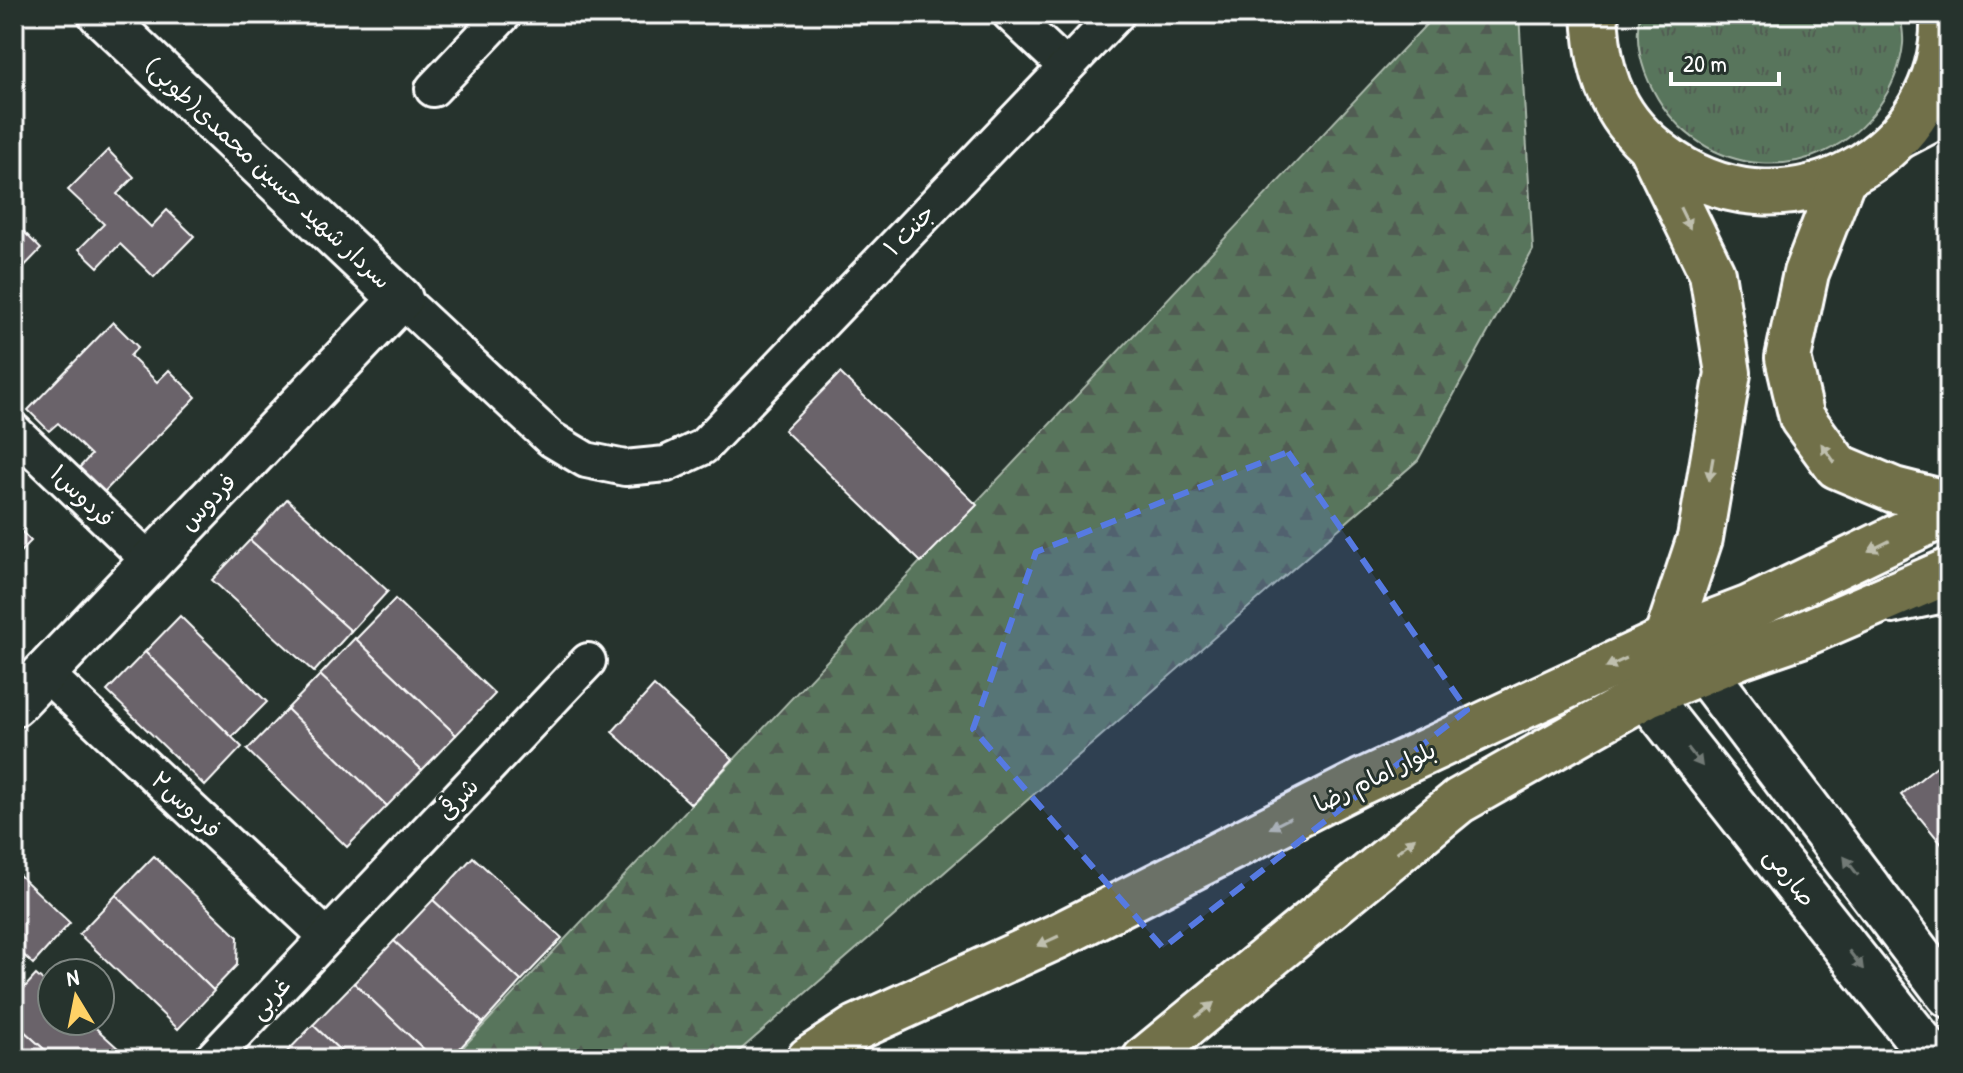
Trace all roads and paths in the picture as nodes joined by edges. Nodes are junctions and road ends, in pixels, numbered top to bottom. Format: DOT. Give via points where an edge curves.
graph roads {
  1 [pos="100,14"];
  2 [pos="504,14"];
  3 [pos="1010,14"];
  4 [pos="1117,14"];
  5 [pos="1595,14"];
  6 [pos="1943,14"];
  7 [pos="1065,66"];
  8 [pos="433,89"];
  9 [pos="1949,110"];
  10 [pos="1898,137"];
  11 [pos="1650,148"];
  12 [pos="1843,178"];
  13 [pos="401,299"];
  14 [pos="14,431"];
  15 [pos="1949,504"];
  16 [pos="1949,512"];
  17 [pos="151,562"];
  18 [pos="1949,571"];
  19 [pos="1949,610"];
  20 [pos="1801,635"];
  21 [pos="1666,640"];
  22 [pos="588,661"];
  23 [pos="1704,671"];
  24 [pos="45,673"];
  25 [pos="1646,695"];
  26 [pos="14,705"];
  27 [pos="327,937"];
  28 [pos="1949,995"];
  29 [pos="212,1059"];
  30 [pos="809,1059"];
  31 [pos="1145,1059"];
  32 [pos="1934,1059"];
  1 -- 13 [label="street, سردار شهید حسین محمدی(طوبی)"];
  2 -- 8 [label="street"];
  3 -- 7 [label="street"];
  4 -- 7 [label="street, جنت ۱"];
  5 -- 11 [label="main road" via="1599,60 1618,108"];
  6 -- 10 [label="main road" via="1944,39 1929,92"];
  7 -- 13 [label="street, جنت ۱" via="703,447 666,464 625,468 586,460 551,439"];
  9 -- 10 [label="main road"];
  10 -- 12 [label="main road"];
  11 -- 12 [label="main road" via="1693,176 1742,192 1794,192"];
  11 -- 21 [label="main road, one-way" via="1712,273 1728,373 1700,538"];
  15 -- 12 [label="main road, one-way" via="1894,490 1837,466 1802,418 1788,358 1806,273"];
  13 -- 17 [label="street, فردوس"];
  14 -- 17 [label="street, فردوس۱"];
  16 -- 21 [label="main road, بلوار امام رضا, one-way" via="1750,608"];
  17 -- 24 [label="street, فردوس"];
  18 -- 20 [label="main road"];
  19 -- 20 [label="lane" via="1940,605"];
  20 -- 23 [label="main road"];
  21 -- 30 [label="main road, بلوار امام رضا, one-way" via="1361,782 1058,936 856,1028"];
  22 -- 27 [label="street, شرقی"];
  23 -- 25 [label="main road"];
  28 -- 23 [label="main road, one-way"];
  24 -- 26 [label="street, فردوس"];
  24 -- 27 [label="street, فردوس۲"];
  31 -- 25 [label="main road, one-way" via="1459,801"];
  25 -- 32 [label="main road, صارمی, one-way"];
  27 -- 29 [label="street, غربی"];
}
